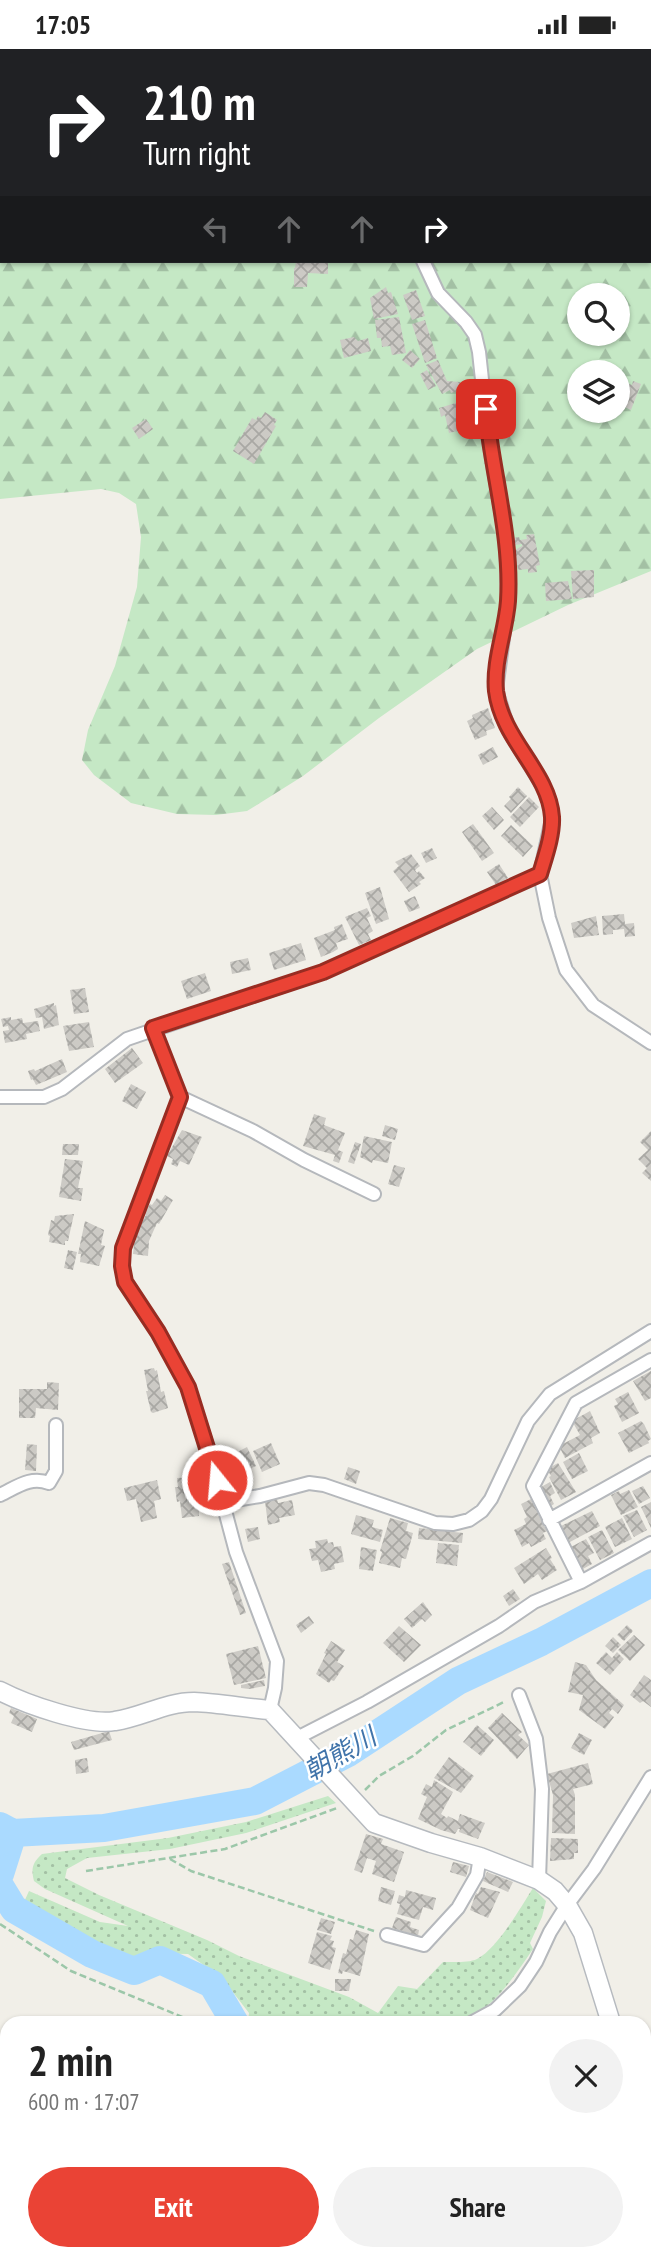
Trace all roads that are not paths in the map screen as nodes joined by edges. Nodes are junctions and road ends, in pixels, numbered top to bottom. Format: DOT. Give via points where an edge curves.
graph roads {
  1 [pos="424,263"];
  2 [pos="540,874"];
  3 [pos="153,1028"];
  4 [pos="651,1044"];
  5 [pos="0,1097"];
  6 [pos="180,1097"];
  7 [pos="374,1194"];
  8 [pos="650,1333"];
  9 [pos="651,1360"];
  10 [pos="57,1425"];
  11 [pos="651,1463"];
  12 [pos="0,1495"];
  13 [pos="223,1502"];
  14 [pos="549,1520"];
  15 [pos="651,1543"];
  16 [pos="581,1582"];
  17 [pos="0,1691"];
  18 [pos="519,1695"];
  19 [pos="270,1710"];
  20 [pos="297,1738"];
  21 [pos="651,1777"];
  22 [pos="480,1857"];
  23 [pos="539,1880"];
  24 [pos="567,1905"];
  25 [pos="387,1935"];
  26 [pos="484,2016"];
  27 [pos="609,2016"];
  1 -- 2 [label="street" via="438,293 475,335 479,352 506,540 508,601 496,690 509,731 549,799 552,819"];
  2 -- 3 [label="street" via="323,972"];
  2 -- 4 [label="street" via="566,970 593,1005"];
  3 -- 5 [label="street" via="127,1038 62,1089 44,1097"];
  3 -- 6 [label="street"];
  6 -- 7 [label="street"];
  6 -- 13 [label="street" via="123,1248 122,1266 125,1282 188,1387"];
  8 -- 13 [label="street" via="550,1394 528,1421 491,1499 469,1520 435,1523 309,1483"];
  9 -- 14 [label="street" via="576,1403 533,1486"];
  10 -- 12 [label="street" via="56,1471 50,1483 41,1479 25,1482"];
  11 -- 14 [label="street"];
  13 -- 19 [label="street" via="236,1552 278,1661"];
  14 -- 16 [label="street"];
  15 -- 16 [label="street"];
  16 -- 20 [label="street" via="534,1602 367,1702"];
  17 -- 19 [label="street" via="55,1711 101,1721 194,1702"];
  18 -- 23 [label="street" via="536,1739 542,1789"];
  19 -- 20 [label="street"];
  20 -- 22 [label="street" via="374,1823"];
  21 -- 24 [label="street"];
  22 -- 23 [label="street"];
  22 -- 25 [label="street" via="477,1875 458,1908 424,1945"];
  23 -- 24 [label="street"];
  24 -- 26 [label="street" via="520,1986"];
  24 -- 27 [label="street" via="583,1933"];
}
